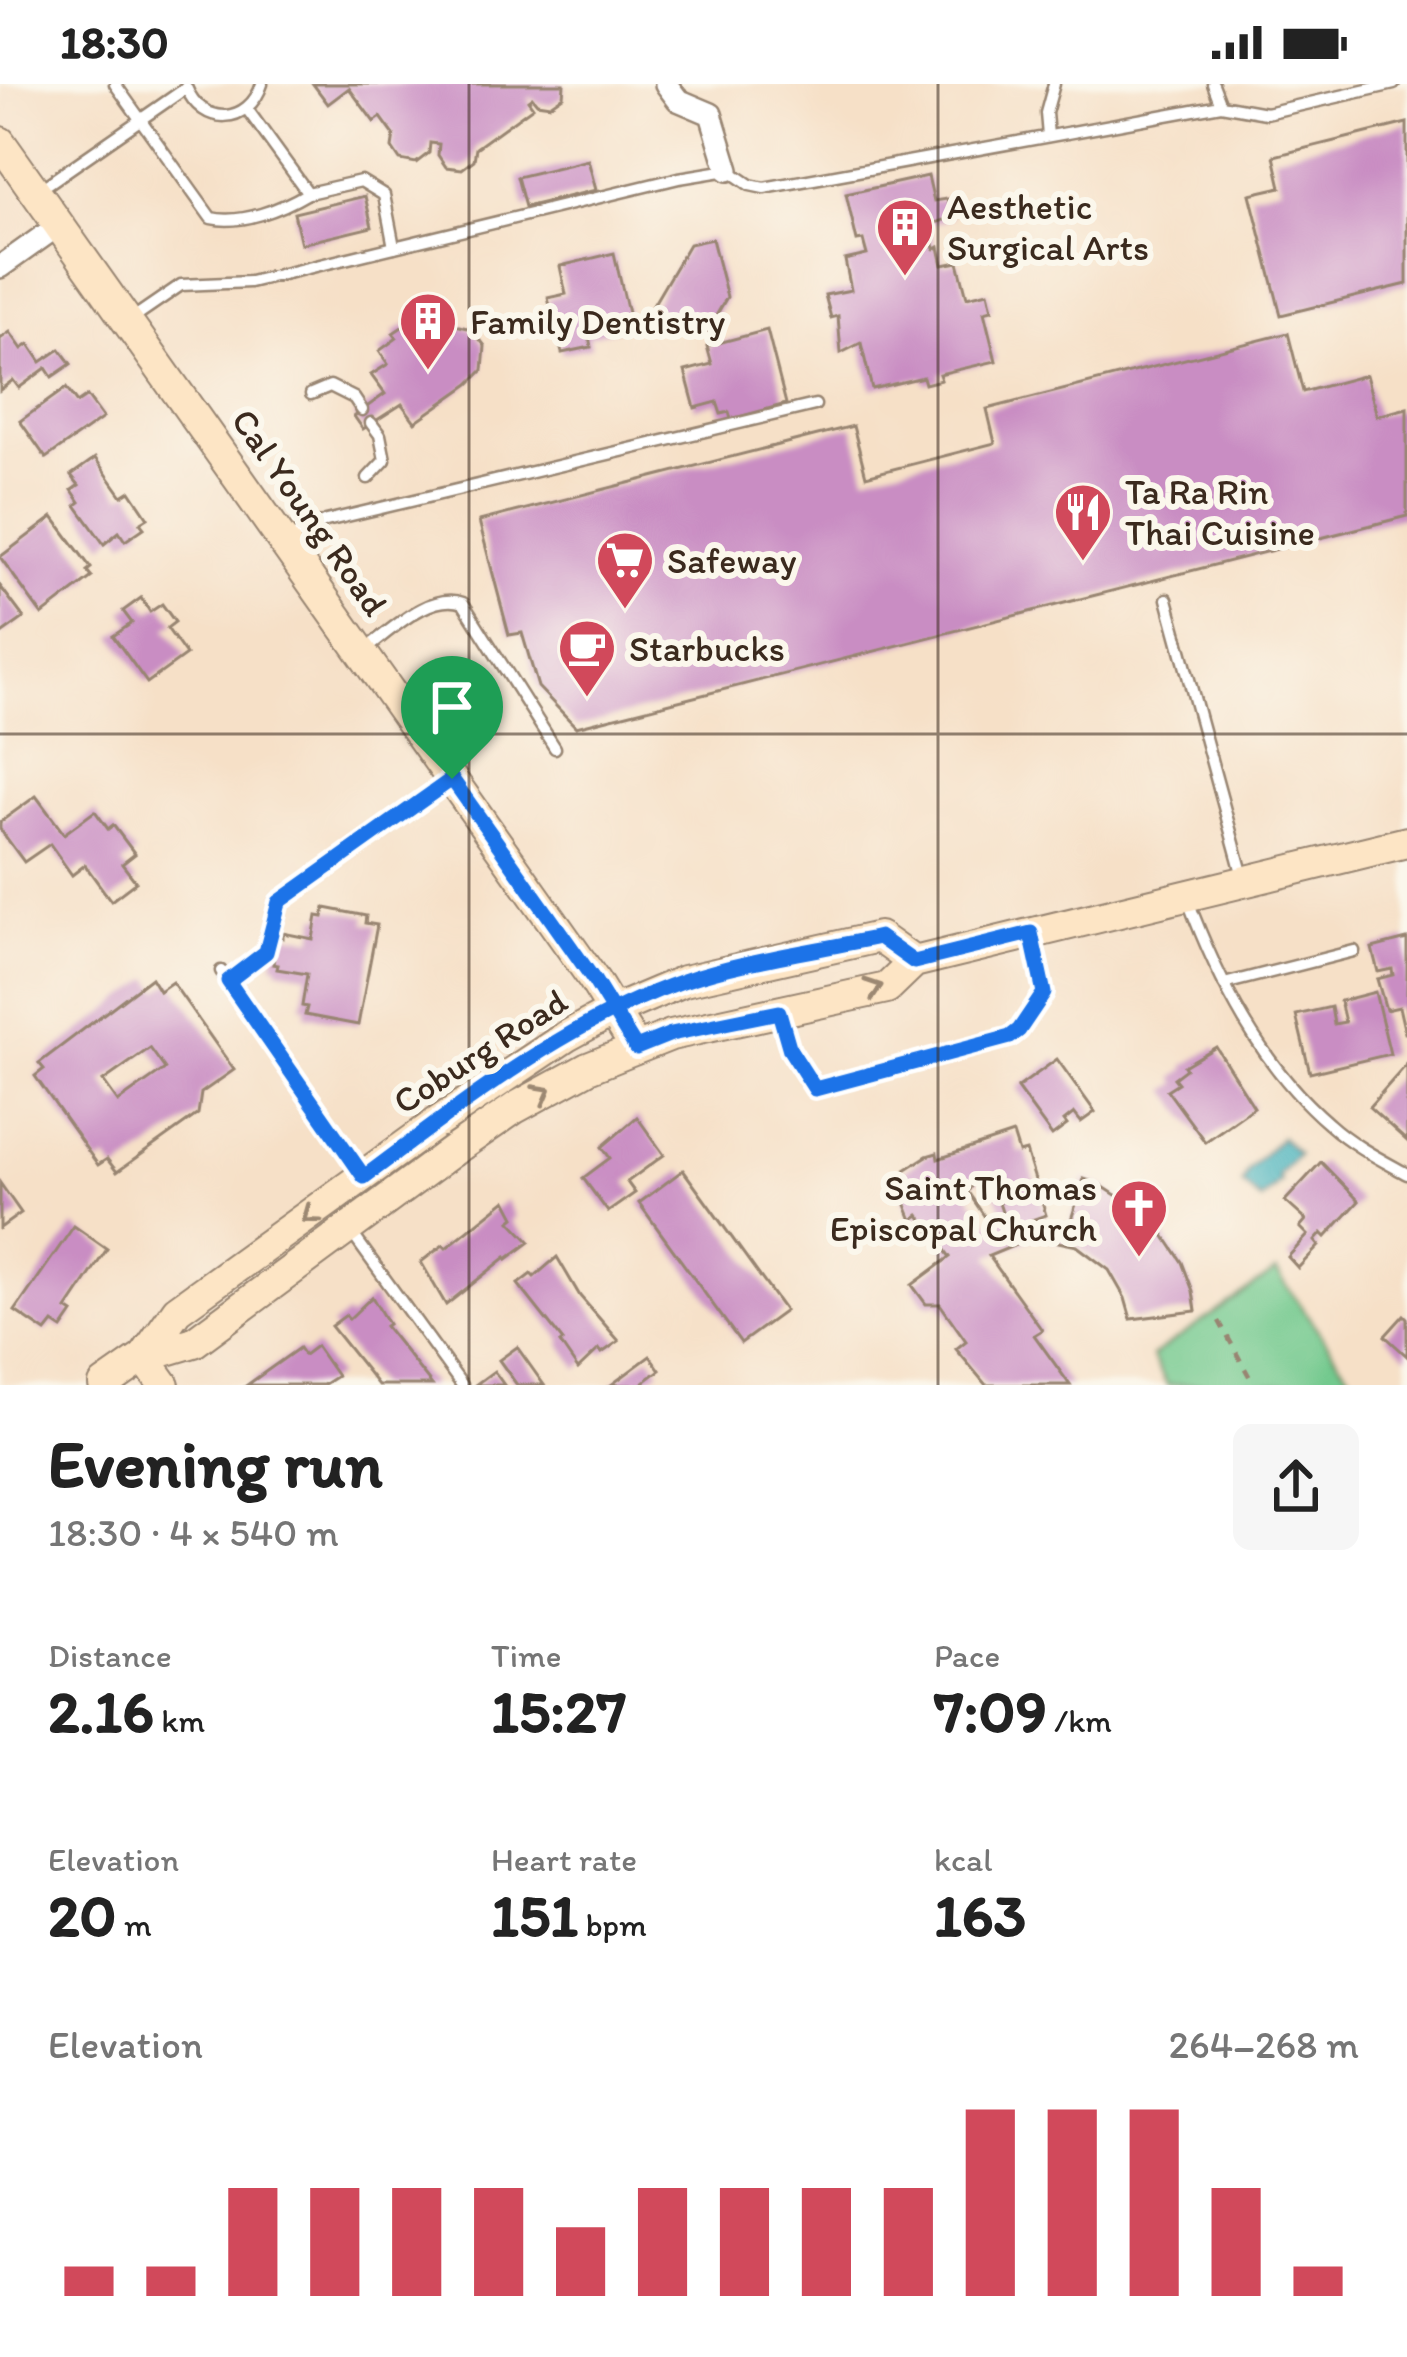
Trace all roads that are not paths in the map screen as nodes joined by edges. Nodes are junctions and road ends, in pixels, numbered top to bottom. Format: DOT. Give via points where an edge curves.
graph roads {
  1 [pos="115,84"];
  2 [pos="262,84"];
  3 [pos="666,84"];
  4 [pos="1054,84"];
  5 [pos="1213,84"];
  6 [pos="1394,84"];
  7 [pos="186,86"];
  8 [pos="1221,105"];
  9 [pos="247,109"];
  10 [pos="140,120"];
  11 [pos="1048,136"];
  12 [pos="0,142"];
  13 [pos="728,170"];
  14 [pos="36,192"];
  15 [pos="308,193"];
  16 [pos="59,225"];
  17 [pos="394,247"];
  18 [pos="0,267"];
  19 [pos="128,322"];
  20 [pos="310,394"];
  21 [pos="815,405"];
  22 [pos="362,410"];
  23 [pos="371,423"];
  24 [pos="368,478"];
  25 [pos="283,542"];
  26 [pos="1167,599"];
  27 [pos="362,652"];
  28 [pos="555,748"];
  29 [pos="452,779"];
  30 [pos="1407,842"];
  31 [pos="1244,881"];
  32 [pos="1186,895"];
  33 [pos="1031,933"];
  34 [pos="1354,951"];
  35 [pos="914,962"];
  36 [pos="1224,984"];
  37 [pos="614,1010"];
  38 [pos="779,1012"];
  39 [pos="636,1048"];
  40 [pos="1407,1174"];
  41 [pos="364,1177"];
  42 [pos="349,1229"];
  43 [pos="144,1357"];
  44 [pos="104,1385"];
  45 [pos="164,1385"];
  46 [pos="462,1385"];
  1 -- 10 [label="lane"];
  2 -- 9 [label="lane"];
  3 -- 13 [label="street" via="678,100 711,114"];
  4 -- 11 [label="lane"];
  5 -- 8 [label="lane"];
  6 -- 8 [label="lane" via="1267,113"];
  7 -- 9 [label="lane" via="194,104 216,117"];
  7 -- 10 [label="lane"];
  8 -- 11 [label="lane"];
  9 -- 15 [label="lane"];
  10 -- 14 [label="lane"];
  10 -- 15 [label="lane" via="211,218 286,206"];
  11 -- 13 [label="lane" via="764,188"];
  12 -- 14 [label="main road, Cal Young Road"];
  13 -- 17 [label="lane"];
  14 -- 16 [label="main road, Cal Young Road"];
  15 -- 17 [label="lane" via="361,181 384,195"];
  16 -- 18 [label="street"];
  16 -- 19 [label="main road, Cal Young Road"];
  17 -- 19 [label="lane" via="250,282 181,286"];
  19 -- 25 [label="main road, Cal Young Road"];
  20 -- 22 [label="lane" via="330,386"];
  21 -- 25 [label="lane" via="326,521"];
  23 -- 24 [label="lane" via="386,460"];
  25 -- 27 [label="main road, Cal Young Road"];
  26 -- 31 [label="lane"];
  27 -- 28 [label="lane" via="430,604 463,603"];
  27 -- 29 [label="main road, Cal Young Road"];
  29 -- 37 [label="main road, Cal Young Road"];
  29 -- 41 [label="lane" via="279,902 266,952 224,976"];
  30 -- 31 [label="main road, Coburg Road"];
  31 -- 32 [label="main road, Coburg Road"];
  32 -- 33 [label="main road, Coburg Road"];
  32 -- 36 [label="lane"];
  33 -- 35 [label="main road, Coburg Road"];
  33 -- 38 [label="lane" via="1045,987 1010,1037 815,1089 790,1050"];
  34 -- 36 [label="lane"];
  35 -- 37 [label="main road, Coburg Road" via="879,937 684,981"];
  38 -- 35 [label="main road, Coburg Road, one-way" via="887,988"];
  36 -- 40 [label="lane" via="1293,1088 1330,1125"];
  37 -- 39 [label="main road, Cal Young Road"];
  37 -- 41 [label="main road, Coburg Road"];
  38 -- 39 [label="main road, Coburg Road"];
  42 -- 39 [label="main road, Coburg Road, one-way" via="515,1108"];
  41 -- 43 [label="main road, Coburg Road, one-way" via="177,1310"];
  42 -- 43 [label="main road, Coburg Road" via="194,1342"];
  42 -- 46 [label="lane"];
  43 -- 44 [label="main road, Coburg Road"];
  43 -- 45 [label="main road"];
}
